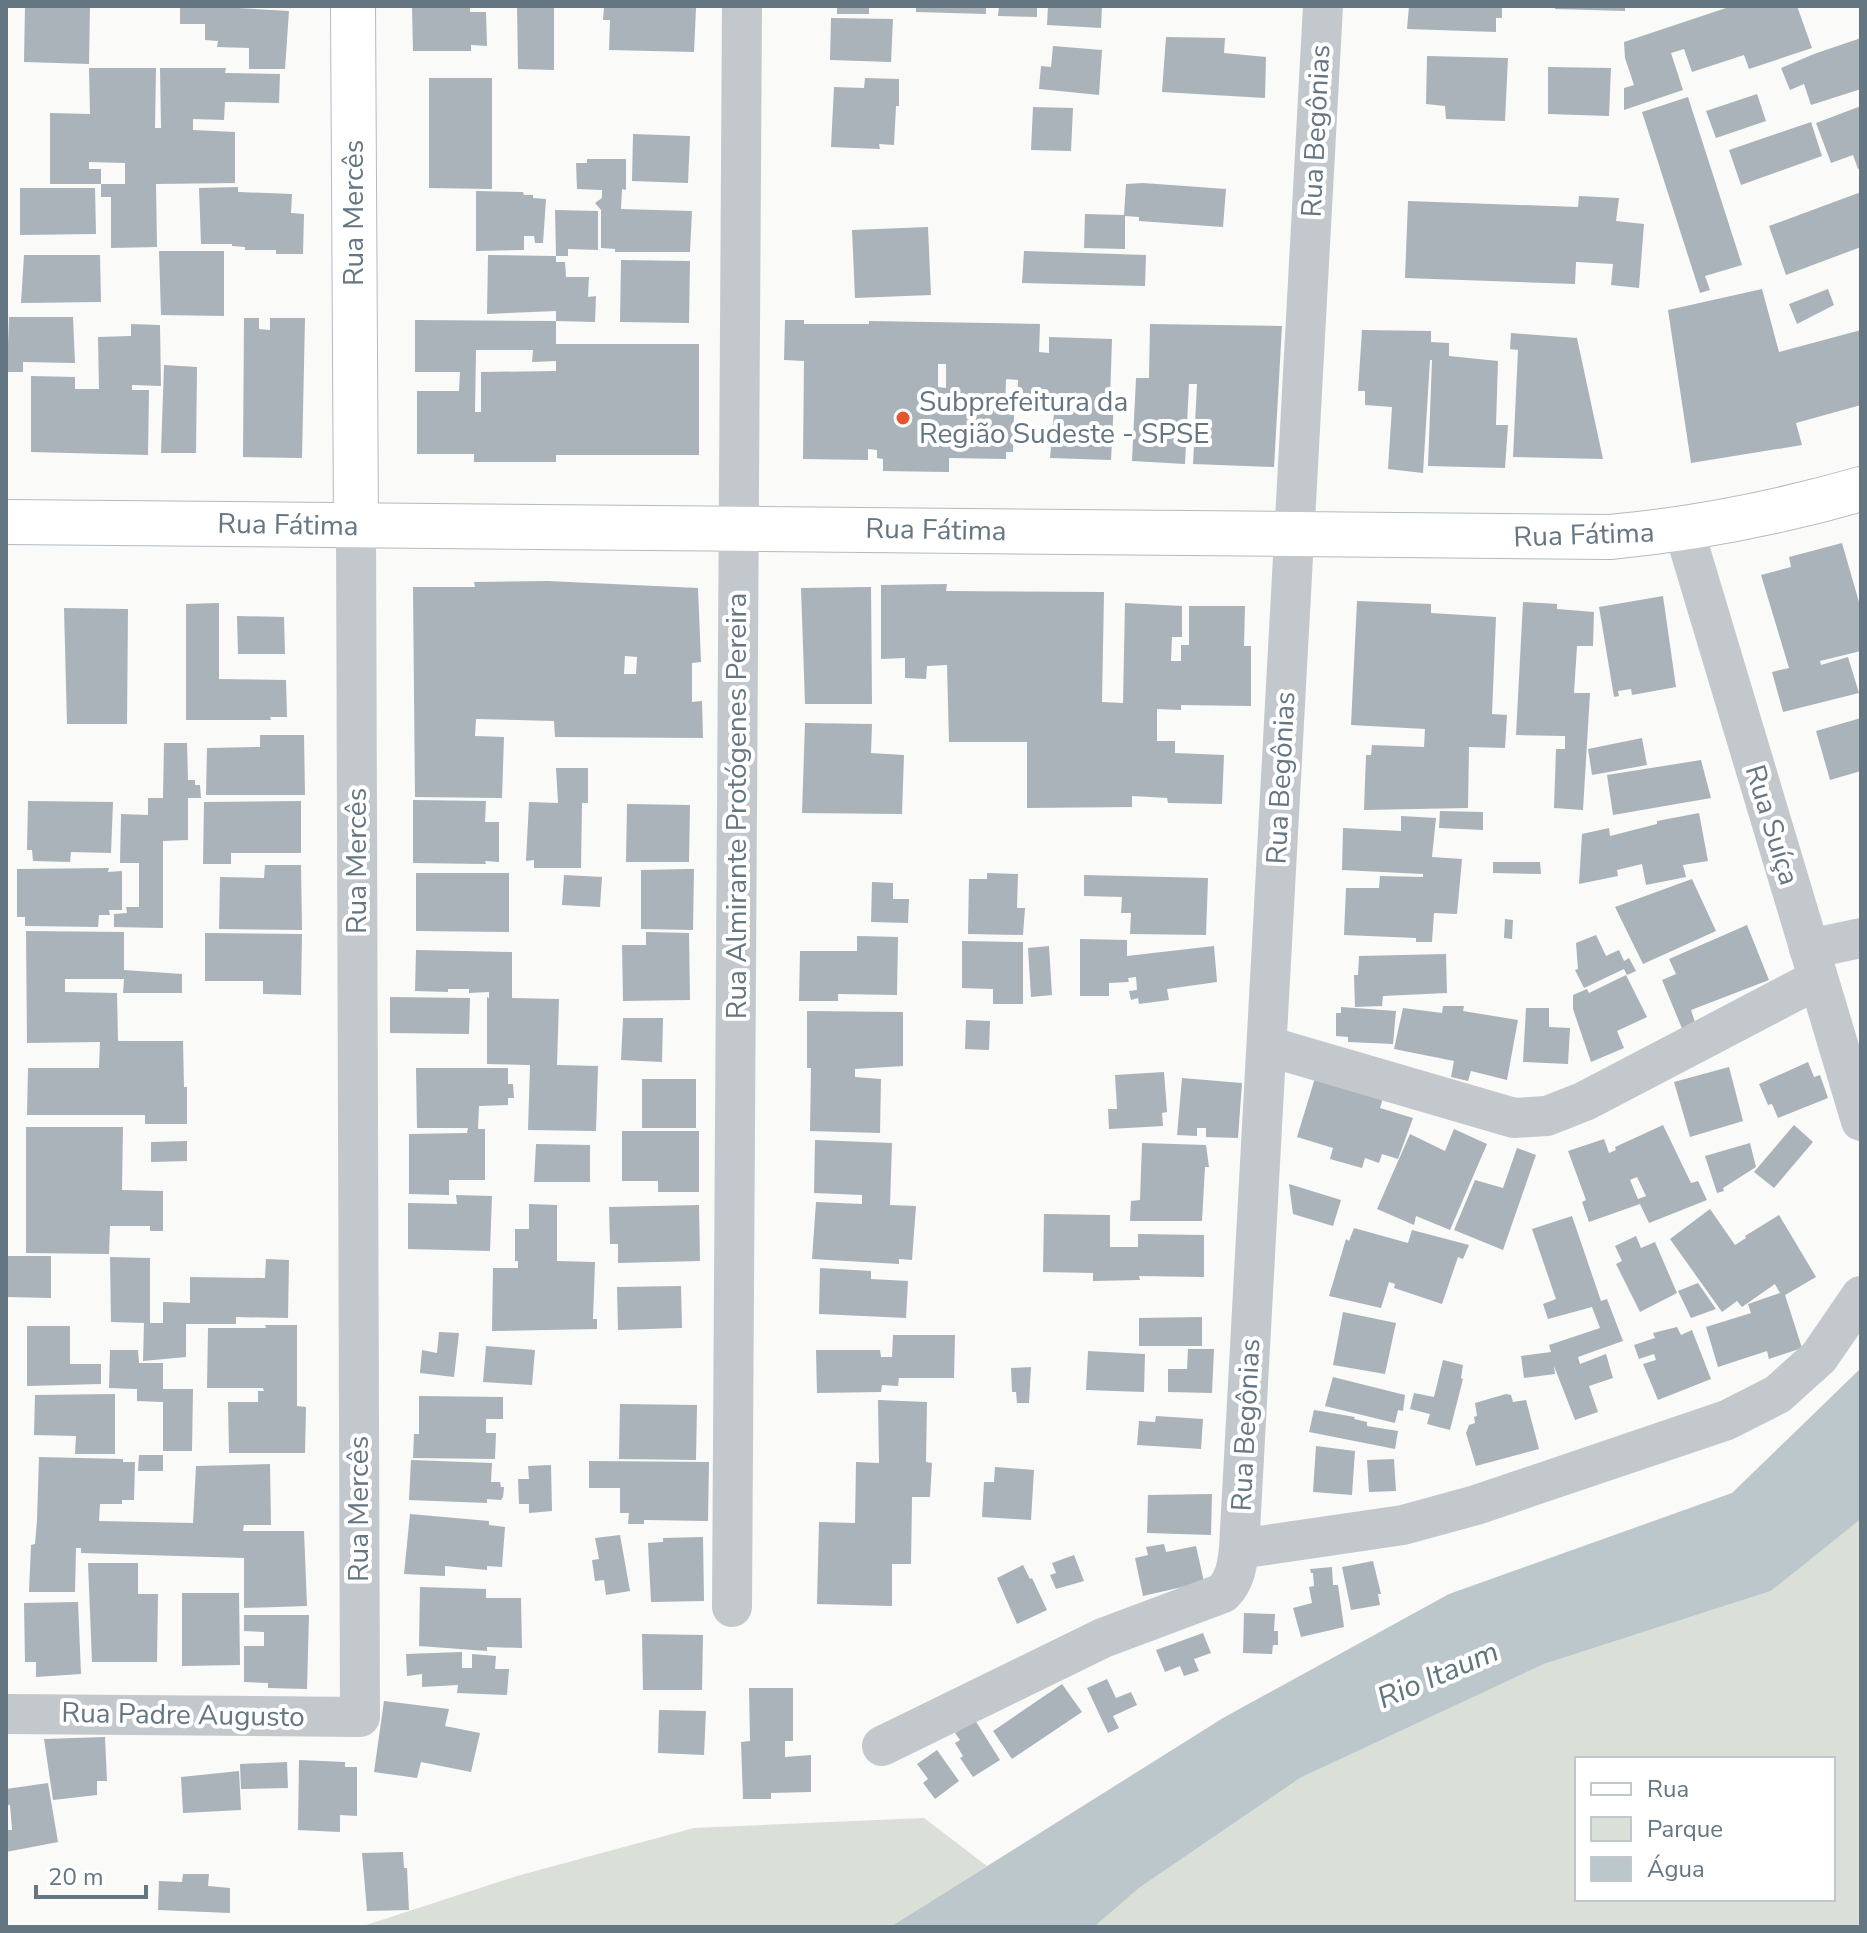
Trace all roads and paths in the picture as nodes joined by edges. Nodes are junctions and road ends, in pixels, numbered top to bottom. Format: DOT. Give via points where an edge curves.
graph roads {
  1 [pos="353,6"];
  2 [pos="742,6"];
  3 [pos="1323,6"];
  4 [pos="1861,489"];
  5 [pos="6,522"];
  6 [pos="356,525"];
  7 [pos="739,528"];
  8 [pos="1684,530"];
  9 [pos="1294,534"];
  10 [pos="1861,938"];
  11 [pos="1814,964"];
  12 [pos="1267,1046"];
  13 [pos="1861,1121"];
  14 [pos="1861,1296"];
  15 [pos="1239,1549"];
  16 [pos="732,1607"];
  17 [pos="6,1714"];
  18 [pos="360,1717"];
  19 [pos="882,1746"];
  1 -- 6 [label="main road, Rua Mercês"];
  2 -- 7 [label="street, Rua Almirante Protógenes Pereira"];
  3 -- 9 [label="street, Rua Begônias"];
  4 -- 8 [label="main road, Rua Fátima"];
  5 -- 6 [label="main road, Rua Fátima"];
  6 -- 7 [label="main road, Rua Fátima"];
  6 -- 18 [label="street, Rua Mercês"];
  7 -- 9 [label="main road, Rua Fátima"];
  7 -- 16 [label="street, Rua Almirante Protógenes Pereira"];
  8 -- 9 [label="main road, Rua Fátima" via="1532,538"];
  8 -- 11 [label="street, Rua Suíça"];
  9 -- 12 [label="street, Rua Begônias"];
  10 -- 11 [label="street"];
  11 -- 12 [label="street" via="1585,1101 1547,1116 1514,1118"];
  11 -- 13 [label="street, Rua Suíça"];
  12 -- 15 [label="street, Rua Begônias"];
  14 -- 15 [label="street" via="1819,1357 1778,1394 1727,1420 1403,1525"];
  15 -- 19 [label="street, Rua Begônias" via="1237,1570 1223,1593 1103,1638"];
  17 -- 18 [label="street, Rua Padre Augusto"];
}
